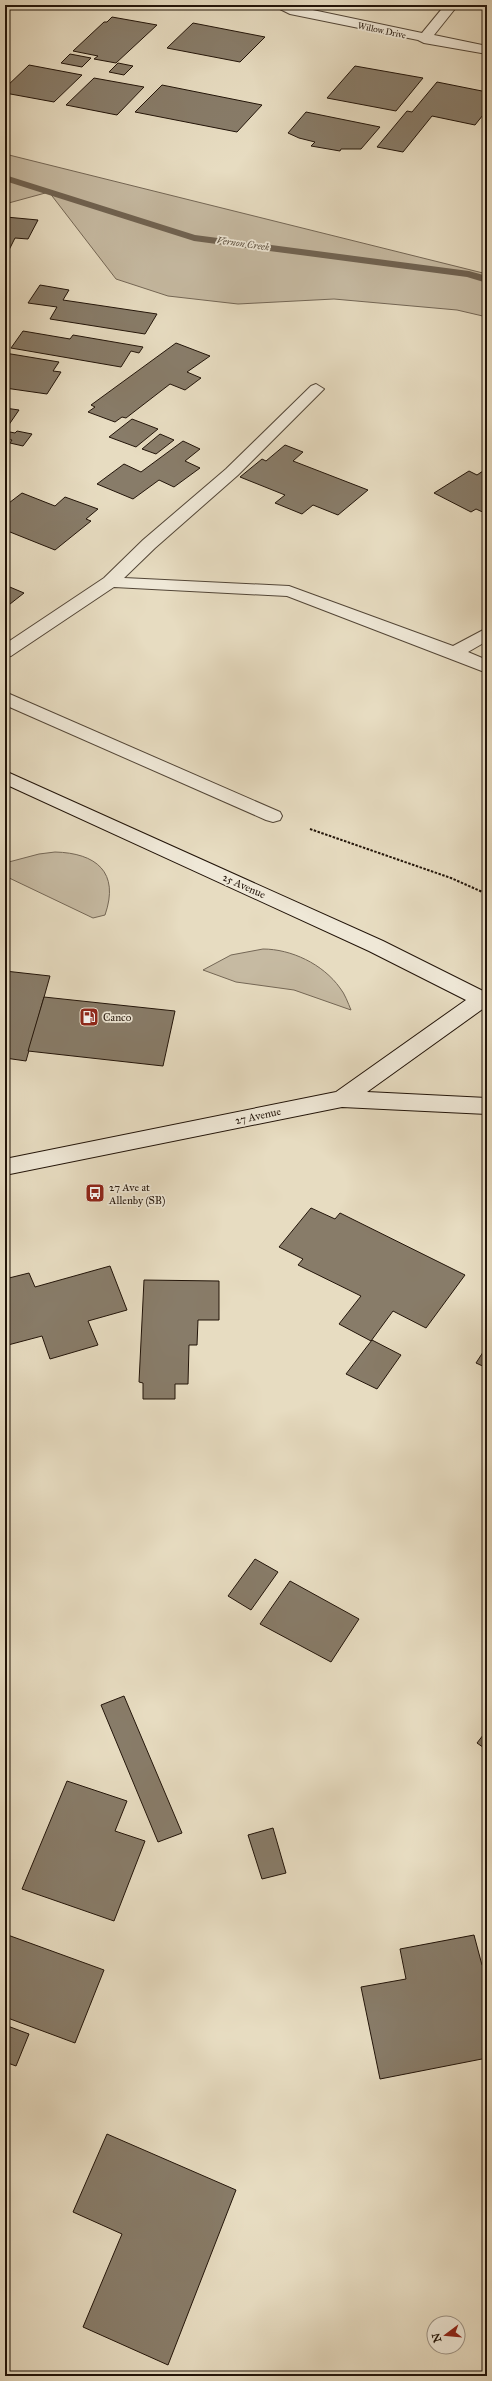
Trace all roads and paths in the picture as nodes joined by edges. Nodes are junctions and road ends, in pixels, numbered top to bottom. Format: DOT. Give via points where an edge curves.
graph roads {
  1 [pos="278,5"];
  2 [pos="452,5"];
  3 [pos="424,38"];
  4 [pos="487,50"];
  5 [pos="316,389"];
  6 [pos="110,582"];
  7 [pos="487,634"];
  8 [pos="5,652"];
  9 [pos="455,653"];
  10 [pos="487,667"];
  11 [pos="5,698"];
  12 [pos="5,777"];
  13 [pos="273,816"];
  14 [pos="487,894"];
  15 [pos="484,1000"];
  16 [pos="342,1099"];
  17 [pos="487,1106"];
  18 [pos="5,1167"];
  1 -- 3 [label="street, Willow Drive" via="290,10"];
  2 -- 3 [label="street"];
  3 -- 4 [label="street, Willow Drive"];
  5 -- 6 [label="street" via="232,472 149,544"];
  6 -- 8 [label="street"];
  6 -- 9 [label="street" via="289,591"];
  7 -- 9 [label="street"];
  9 -- 10 [label="street"];
  11 -- 13 [label="street"];
  12 -- 15 [label="street, 25 Avenue" via="376,946"];
  13 -- 14 [label="path" via="451,878"];
  15 -- 16 [label="street, 27 Avenue"];
  16 -- 17 [label="street"];
  16 -- 18 [label="street, 27 Avenue"];
}
